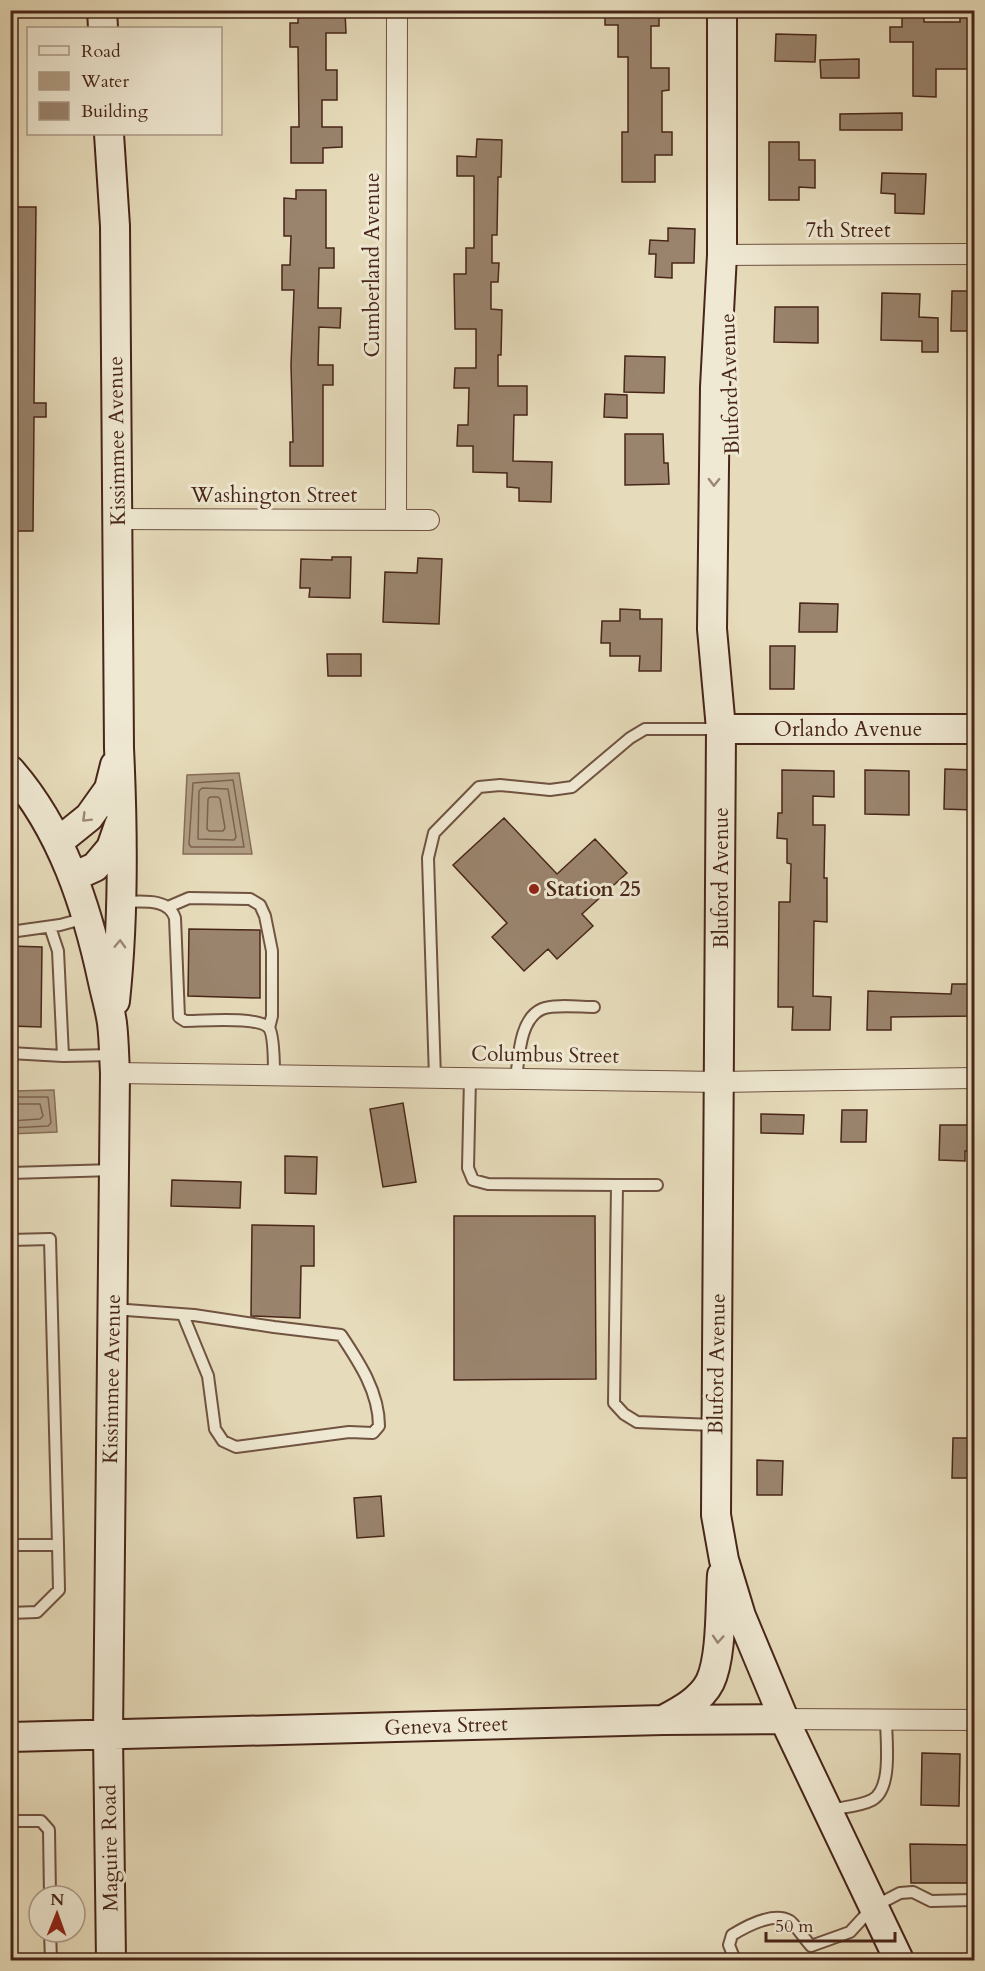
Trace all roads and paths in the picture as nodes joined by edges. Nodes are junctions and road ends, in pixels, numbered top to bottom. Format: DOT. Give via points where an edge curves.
graph roads {
  1 [pos="102,10"];
  2 [pos="397,10"];
  3 [pos="722,10"];
  4 [pos="103,27"];
  5 [pos="109,135"];
  6 [pos="975,254"];
  7 [pos="723,255"];
  8 [pos="118,519"];
  9 [pos="396,520"];
  10 [pos="429,520"];
  11 [pos="721,729"];
  12 [pos="975,729"];
  13 [pos="119,748"];
  14 [pos="10,770"];
  15 [pos="122,815"];
  16 [pos="58,842"];
  17 [pos="73,878"];
  18 [pos="121,902"];
  19 [pos="168,907"];
  20 [pos="86,918"];
  21 [pos="50,927"];
  22 [pos="10,932"];
  23 [pos="594,1007"];
  24 [pos="112,1023"];
  25 [pos="269,1028"];
  26 [pos="10,1053"];
  27 [pos="63,1056"];
  28 [pos="115,1064"];
  29 [pos="274,1075"];
  30 [pos="435,1078"];
  31 [pos="470,1078"];
  32 [pos="975,1078"];
  33 [pos="516,1079"];
  34 [pos="720,1082"];
  35 [pos="114,1170"];
  36 [pos="10,1173"];
  37 [pos="617,1185"];
  38 [pos="657,1185"];
  39 [pos="10,1240"];
  40 [pos="113,1309"];
  41 [pos="183,1315"];
  42 [pos="717,1425"];
  43 [pos="10,1545"];
  44 [pos="58,1545"];
  45 [pos="724,1560"];
  46 [pos="10,1613"];
  47 [pos="784,1719"];
  48 [pos="886,1719"];
  49 [pos="663,1720"];
  50 [pos="975,1720"];
  51 [pos="108,1735"];
  52 [pos="10,1737"];
  53 [pos="827,1811"];
  54 [pos="10,1821"];
  55 [pos="50,1884"];
  56 [pos="975,1900"];
  57 [pos="873,1907"];
  58 [pos="50,1944"];
  59 [pos="51,1960"];
  60 [pos="111,1960"];
  61 [pos="735,1960"];
  62 [pos="899,1960"];
  1 -- 4 [label="street"];
  2 -- 9 [label="street, Cumberland Avenue"];
  3 -- 7 [label="street, Bluford Avenue"];
  5 -- 8 [label="street, Kissimmee Avenue" via="115,226"];
  6 -- 7 [label="street, 7th Street"];
  7 -- 11 [label="street, Bluford Avenue" via="715,387 712,629"];
  8 -- 9 [label="street, Washington Street"];
  8 -- 13 [label="street, Kissimmee Avenue"];
  9 -- 10 [label="street, Washington Street"];
  11 -- 12 [label="street, Orlando Avenue"];
  11 -- 30 [label="lane" via="645,729 572,786 550,790 500,785 479,788 434,833 428,858"];
  11 -- 34 [label="street, Bluford Avenue"];
  13 -- 15 [label="street, Kissimmee Avenue"];
  13 -- 16 [label="street, Kissimmee Avenue, one-way" via="109,789 89,817"];
  14 -- 16 [label="street" via="35,802"];
  15 -- 17 [label="street" via="111,848 95,867"];
  15 -- 18 [label="street, Kissimmee Avenue"];
  16 -- 17 [label="street, Kissimmee Avenue"];
  17 -- 20 [label="street, Kissimmee Avenue"];
  18 -- 19 [label="lane" via="159,903"];
  24 -- 18 [label="street, Kissimmee Avenue, one-way"];
  19 -- 25 [label="lane" via="175,918 179,1017 185,1021 246,1021"];
  19 -- 25 [label="lane" via="189,898 250,899 260,905 272,951"];
  20 -- 21 [label="lane"];
  20 -- 24 [label="street, Kissimmee Avenue"];
  21 -- 22 [label="lane"];
  21 -- 27 [label="lane" via="58,951"];
  23 -- 33 [label="lane" via="543,1008 532,1015 524,1030"];
  24 -- 28 [label="street, Kissimmee Avenue"];
  25 -- 29 [label="lane"];
  26 -- 27 [label="lane"];
  27 -- 28 [label="lane"];
  28 -- 29 [label="street, Columbus Street"];
  28 -- 35 [label="street, Kissimmee Avenue"];
  29 -- 30 [label="street, Columbus Street"];
  30 -- 31 [label="street, Columbus Street"];
  31 -- 33 [label="street, Columbus Street"];
  31 -- 37 [label="lane" via="468,1168 473,1180 488,1184"];
  32 -- 34 [label="street, Columbus Street"];
  33 -- 34 [label="street, Columbus Street"];
  34 -- 42 [label="street, Bluford Avenue"];
  35 -- 36 [label="lane"];
  35 -- 40 [label="street, Kissimmee Avenue"];
  37 -- 38 [label="lane"];
  37 -- 42 [label="lane" via="615,1403 638,1422"];
  39 -- 44 [label="lane" via="50,1239"];
  40 -- 41 [label="lane"];
  40 -- 51 [label="street, Kissimmee Avenue"];
  41 -- 41 [label="lane" via="341,1335 372,1391 379,1426 373,1433 349,1432 236,1446 223,1441 215,1429 208,1376"];
  42 -- 45 [label="street, Bluford Avenue" via="716,1515"];
  43 -- 44 [label="lane"];
  44 -- 46 [label="lane" via="59,1590 37,1612"];
  45 -- 47 [label="street, Bluford Avenue" via="741,1616"];
  45 -- 49 [label="street, one-way" via="717,1654 709,1683 681,1711"];
  47 -- 48 [label="street"];
  47 -- 49 [label="street, Geneva Street"];
  47 -- 53 [label="street, Bluford Avenue"];
  48 -- 50 [label="street"];
  48 -- 53 [label="lane" via="883,1789 872,1800"];
  49 -- 51 [label="street, Geneva Street"];
  51 -- 52 [label="street, Geneva Street"];
  51 -- 60 [label="street, Maguire Road"];
  53 -- 57 [label="street, Bluford Avenue"];
  54 -- 55 [label="lane" via="41,1821 49,1830"];
  56 -- 57 [label="lane" via="931,1901 914,1893 900,1893"];
  57 -- 61 [label="lane" via="850,1932 811,1946 789,1920 761,1920 732,1935 729,1945"];
  57 -- 62 [label="street, Bluford Avenue"];
  58 -- 59 [label="lane"];
}
